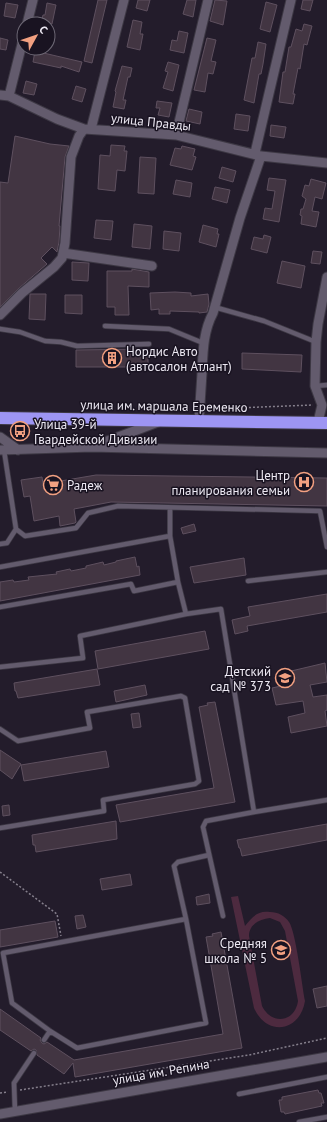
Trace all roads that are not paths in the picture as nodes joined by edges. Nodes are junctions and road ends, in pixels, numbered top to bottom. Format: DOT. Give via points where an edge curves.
graph roads {
  1 [pos="33,0"];
  2 [pos="124,0"];
  3 [pos="208,0"];
  4 [pos="291,0"];
  5 [pos="29,16"];
  6 [pos="18,56"];
  7 [pos="5,96"];
  8 [pos="88,129"];
  9 [pos="176,135"];
  10 [pos="258,154"];
  11 [pos="327,164"];
  12 [pos="63,253"];
  13 [pos="152,266"];
  14 [pos="327,277"];
  15 [pos="214,307"];
  16 [pos="0,315"];
  17 [pos="105,326"];
  18 [pos="0,329"];
  19 [pos="316,342"];
  20 [pos="204,343"];
  21 [pos="149,344"];
  22 [pos="327,385"];
  23 [pos="315,386"];
  24 [pos="199,415"];
  25 [pos="0,418"];
  26 [pos="165,420"];
  27 [pos="323,422"];
  28 [pos="0,437"];
  29 [pos="92,447"];
  30 [pos="2,450"];
  31 [pos="18,450"];
  32 [pos="327,453"];
  33 [pos="170,508"];
  34 [pos="16,529"];
  35 [pos="170,536"];
  36 [pos="0,544"];
  37 [pos="327,547"];
  38 [pos="0,567"];
  39 [pos="327,572"];
  40 [pos="248,581"];
  41 [pos="178,582"];
  42 [pos="0,607"];
  43 [pos="186,614"];
  44 [pos="0,667"];
  45 [pos="0,729"];
  46 [pos="327,800"];
  47 [pos="254,812"];
  48 [pos="0,828"];
  49 [pos="209,855"];
  50 [pos="223,916"];
  51 [pos="186,919"];
  52 [pos="50,1031"];
  53 [pos="44,1040"];
  54 [pos="34,1053"];
  55 [pos="327,1057"];
  56 [pos="327,1077"];
  57 [pos="239,1094"];
  58 [pos="15,1111"];
  59 [pos="0,1114"];
  60 [pos="327,1118"];
  61 [pos="299,1122"];
  1 -- 5 [label="street"];
  2 -- 8 [label="street"];
  3 -- 9 [label="street"];
  4 -- 10 [label="street"];
  6 -- 7 [label="street"];
  7 -- 8 [label="street, улица Правды" via="57,119"];
  8 -- 9 [label="street, улица Правды"];
  8 -- 12 [label="street" via="79,136 71,157"];
  9 -- 10 [label="street, улица Правды"];
  10 -- 11 [label="street, улица Правды"];
  10 -- 15 [label="street"];
  12 -- 13 [label="street"];
  12 -- 16 [label="street" via="54,267"];
  14 -- 19 [label="street"];
  15 -- 19 [label="lane" via="264,322"];
  15 -- 20 [label="street"];
  17 -- 20 [label="lane" via="169,328"];
  18 -- 21 [label="lane" via="20,332 45,341 77,346"];
  19 -- 23 [label="street"];
  20 -- 24 [label="street"];
  22 -- 23 [label="lane"];
  23 -- 27 [label="street" via="322,405"];
  24 -- 26 [label="highway, улица им. маршала Еременко"];
  24 -- 27 [label="highway, улица им. маршала Еременко"];
  25 -- 26 [label="highway, улица им. маршала Еременко"];
  26 -- 29 [label="street"];
  28 -- 31 [label="street"];
  29 -- 31 [label="street"];
  29 -- 32 [label="street"];
  30 -- 31 [label="street"];
  30 -- 34 [label="lane"];
  33 -- 34 [label="lane" via="118,506 88,513 76,528 25,536"];
  33 -- 35 [label="lane"];
  33 -- 37 [label="lane" via="320,511"];
  34 -- 36 [label="lane" via="6,543"];
  35 -- 38 [label="lane"];
  35 -- 41 [label="lane"];
  39 -- 40 [label="lane"];
  41 -- 42 [label="lane" via="134,591 131,584"];
  41 -- 43 [label="lane"];
  43 -- 44 [label="lane" via="80,636 83,658"];
  43 -- 47 [label="lane" via="221,609"];
  45 -- 48 [label="lane" via="18,741 90,728 87,712 181,696 185,698 199,780 195,784 103,800 104,811"];
  46 -- 47 [label="lane"];
  47 -- 49 [label="lane" via="206,821 203,827"];
  49 -- 50 [label="lane"];
  49 -- 51 [label="lane" via="178,862 174,866"];
  51 -- 52 [label="lane" via="206,1022 77,1048"];
  51 -- 52 [label="lane" via="3,953 12,1003"];
  52 -- 53 [label="lane"];
  54 -- 58 [label="lane" via="14,1083"];
  55 -- 58 [label="street, улица им. Репина"];
  56 -- 57 [label="lane"];
  58 -- 59 [label="street, улица им. Репина"];
  60 -- 61 [label="lane"];
}
